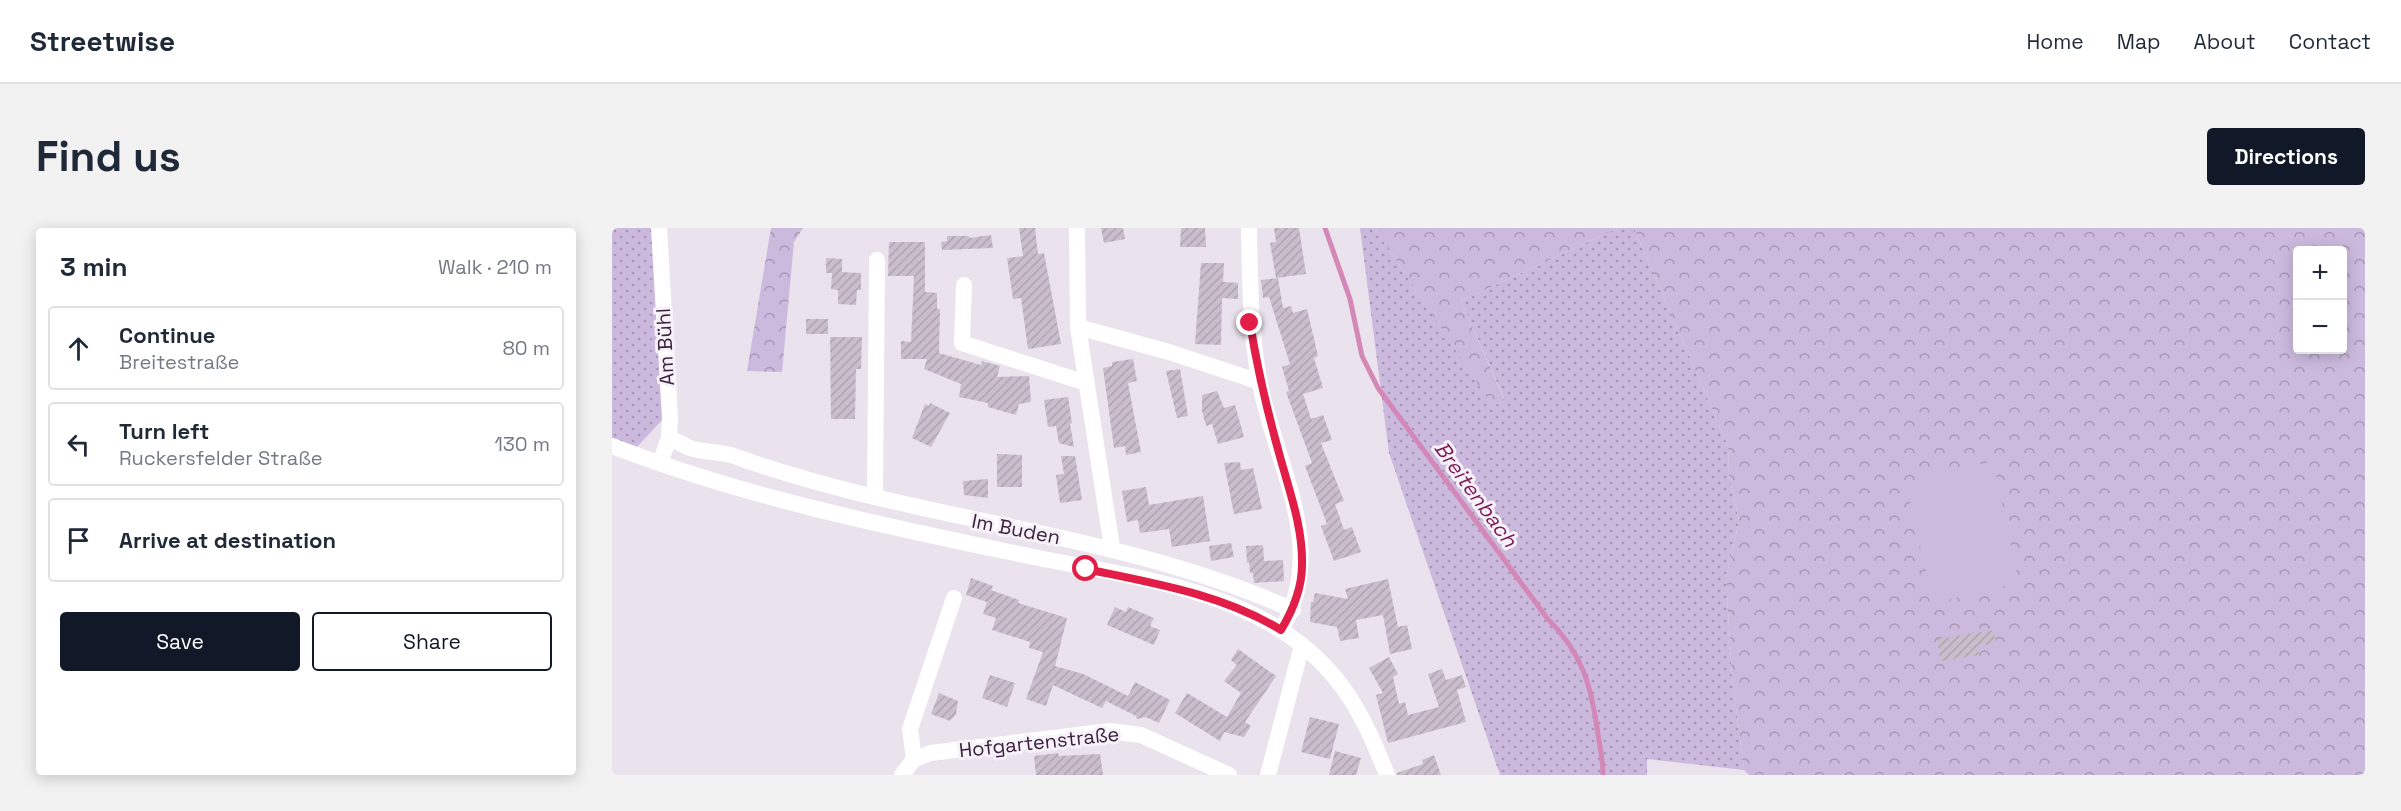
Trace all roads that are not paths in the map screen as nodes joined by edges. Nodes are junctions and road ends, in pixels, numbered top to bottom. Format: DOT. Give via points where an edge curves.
graph roads {
  1 [pos="659,228"];
  2 [pos="1077,228"];
  3 [pos="1249,228"];
  4 [pos="877,260"];
  5 [pos="964,285"];
  6 [pos="1078,327"];
  7 [pos="1260,382"];
  8 [pos="1086,383"];
  9 [pos="669,438"];
  10 [pos="612,446"];
  11 [pos="660,464"];
  12 [pos="875,497"];
  13 [pos="1112,548"];
  14 [pos="954,598"];
  15 [pos="1293,610"];
  16 [pos="1281,630"];
  17 [pos="1302,645"];
  18 [pos="914,759"];
  19 [pos="902,775"];
  20 [pos="1229,775"];
  21 [pos="1268,775"];
  22 [pos="1387,775"];
  1 -- 9 [label="street, Am Bühl"];
  2 -- 6 [label="street"];
  3 -- 7 [label="street" via="1250,323"];
  4 -- 12 [label="street"];
  5 -- 8 [label="street" via="962,343"];
  6 -- 7 [label="street"];
  6 -- 8 [label="street"];
  7 -- 15 [label="street" via="1302,546 1301,577"];
  8 -- 13 [label="street"];
  9 -- 11 [label="street, Am Bühl"];
  9 -- 12 [label="street, Im Buden" via="691,448 730,454 847,492"];
  10 -- 11 [label="street"];
  11 -- 16 [label="street" via="771,499 1172,587 1243,609"];
  12 -- 13 [label="street, Im Buden"];
  13 -- 15 [label="street, Im Buden" via="1249,591"];
  14 -- 18 [label="street" via="910,729"];
  15 -- 16 [label="street"];
  16 -- 17 [label="street"];
  17 -- 21 [label="street"];
  17 -- 22 [label="street" via="1344,686 1372,734"];
  18 -- 19 [label="street"];
  18 -- 20 [label="street, Hofgartenstraße" via="932,753 1110,731 1140,735"];
}
